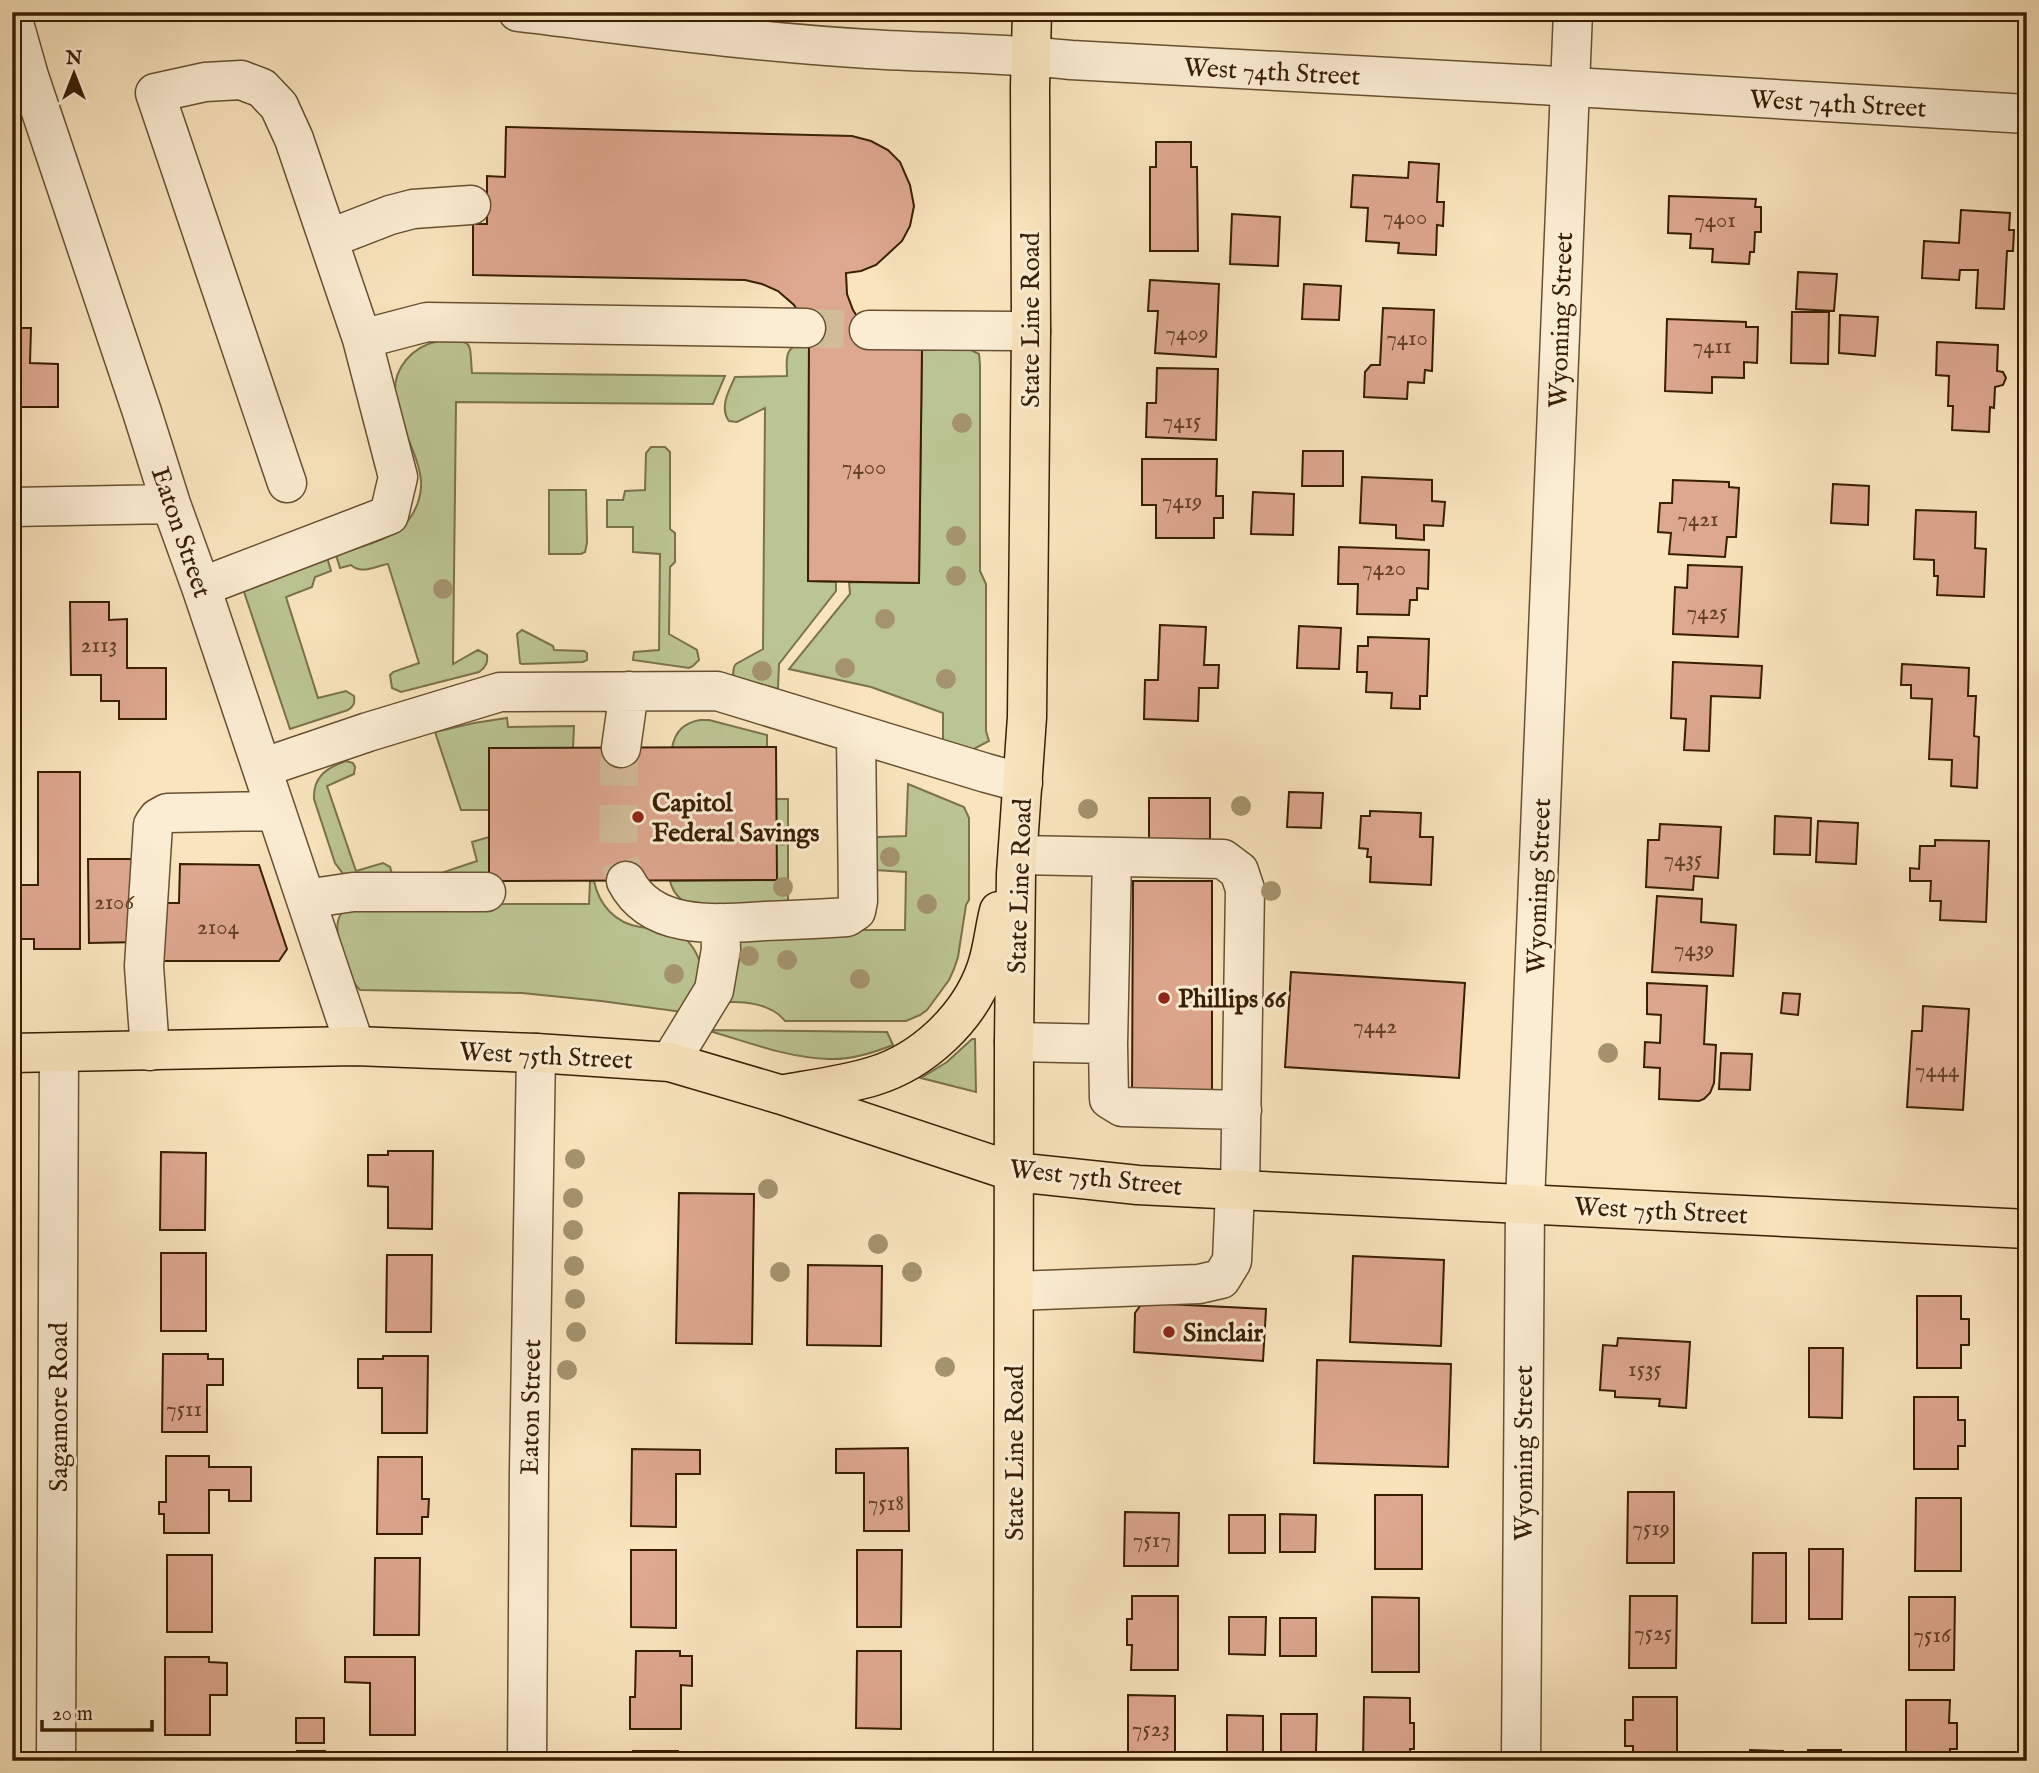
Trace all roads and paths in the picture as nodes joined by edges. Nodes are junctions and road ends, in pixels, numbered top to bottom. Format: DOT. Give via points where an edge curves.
graph roads {
  1 [pos="518,12"];
  2 [pos="1032,12"];
  3 [pos="1573,12"];
  4 [pos="12,16"];
  5 [pos="1032,56"];
  6 [pos="1570,87"];
  7 [pos="2027,114"];
  8 [pos="471,205"];
  9 [pos="328,239"];
  10 [pos="806,328"];
  11 [pos="869,330"];
  12 [pos="1031,331"];
  13 [pos="362,339"];
  14 [pos="287,483"];
  15 [pos="171,504"];
  16 [pos="12,507"];
  17 [pos="201,587"];
  18 [pos="629,691"];
  19 [pos="856,734"];
  20 [pos="621,748"];
  21 [pos="262,768"];
  22 [pos="1023,783"];
  23 [pos="276,811"];
  24 [pos="1112,857"];
  25 [pos="1017,865"];
  26 [pos="626,881"];
  27 [pos="486,892"];
  28 [pos="306,899"];
  29 [pos="720,923"];
  30 [pos="1014,1042"];
  31 [pos="1108,1044"];
  32 [pos="355,1046"];
  33 [pos="150,1051"];
  34 [pos="12,1053"];
  35 [pos="60,1053"];
  36 [pos="536,1053"];
  37 [pos="670,1062"];
  38 [pos="782,1095"];
  39 [pos="1242,1110"];
  40 [pos="1014,1172"];
  41 [pos="1238,1190"];
  42 [pos="1525,1203"];
  43 [pos="2027,1229"];
  44 [pos="1014,1291"];
  45 [pos="57,1761"];
  46 [pos="527,1761"];
  47 [pos="1013,1761"];
  48 [pos="1521,1761"];
  1 -- 5 [label="street, West 74th Street" via="756,41"];
  2 -- 5 [label="main road, State Line Road"];
  3 -- 6 [label="street, Wyoming Street"];
  4 -- 15 [label="street, Eaton Street"];
  5 -- 6 [label="street, West 74th Street"];
  5 -- 12 [label="main road, State Line Road"];
  6 -- 7 [label="street, West 74th Street"];
  6 -- 42 [label="street, Wyoming Street"];
  8 -- 9 [label="street" via="412,209"];
  9 -- 13 [label="street"];
  9 -- 14 [label="street" via="294,139 279,106 262,88 242,80 217,81 155,93"];
  10 -- 13 [label="street" via="427,322"];
  11 -- 12 [label="street"];
  12 -- 22 [label="main road, State Line Road"];
  13 -- 17 [label="street" via="398,477 389,515"];
  15 -- 16 [label="street"];
  15 -- 17 [label="street, Eaton Street"];
  17 -- 21 [label="street, Eaton Street"];
  18 -- 19 [label="street" via="717,691"];
  18 -- 20 [label="street"];
  18 -- 21 [label="street" via="500,692"];
  19 -- 22 [label="street"];
  19 -- 29 [label="street" via="856,911 847,917"];
  21 -- 23 [label="street, Eaton Street"];
  22 -- 25 [label="main road, State Line Road"];
  23 -- 28 [label="street, Eaton Street"];
  23 -- 33 [label="street" via="167,813 153,825 144,966"];
  24 -- 25 [label="street"];
  24 -- 31 [label="street"];
  24 -- 39 [label="street" via="1223,859 1238,871 1245,888"];
  25 -- 30 [label="main road, State Line Road"];
  25 -- 38 [label="main road" via="999,913 987,968 964,1011 946,1031 904,1063 875,1076"];
  26 -- 29 [label="street" via="632,892 662,914"];
  27 -- 28 [label="street" via="353,892"];
  28 -- 32 [label="street, Eaton Street"];
  29 -- 37 [label="street" via="714,990"];
  30 -- 31 [label="street"];
  30 -- 40 [label="main road, State Line Road"];
  31 -- 39 [label="street" via="1109,1099 1122,1107"];
  32 -- 33 [label="main road, West 75th Street"];
  32 -- 36 [label="main road, West 75th Street"];
  33 -- 35 [label="main road, West 75th Street"];
  34 -- 35 [label="main road, West 75th Street"];
  35 -- 45 [label="street, Sagamore Road"];
  36 -- 37 [label="main road, West 75th Street"];
  36 -- 46 [label="street, Eaton Street"];
  37 -- 38 [label="main road, West 75th Street"];
  38 -- 40 [label="main road, West 75th Street"];
  39 -- 41 [label="street"];
  40 -- 41 [label="main road, West 75th Street"];
  40 -- 44 [label="main road, State Line Road"];
  41 -- 42 [label="main road, West 75th Street"];
  41 -- 44 [label="street" via="1232,1261 1221,1279 1199,1284"];
  42 -- 43 [label="main road, West 75th Street"];
  42 -- 48 [label="street, Wyoming Street"];
  44 -- 47 [label="main road, State Line Road"];
}
